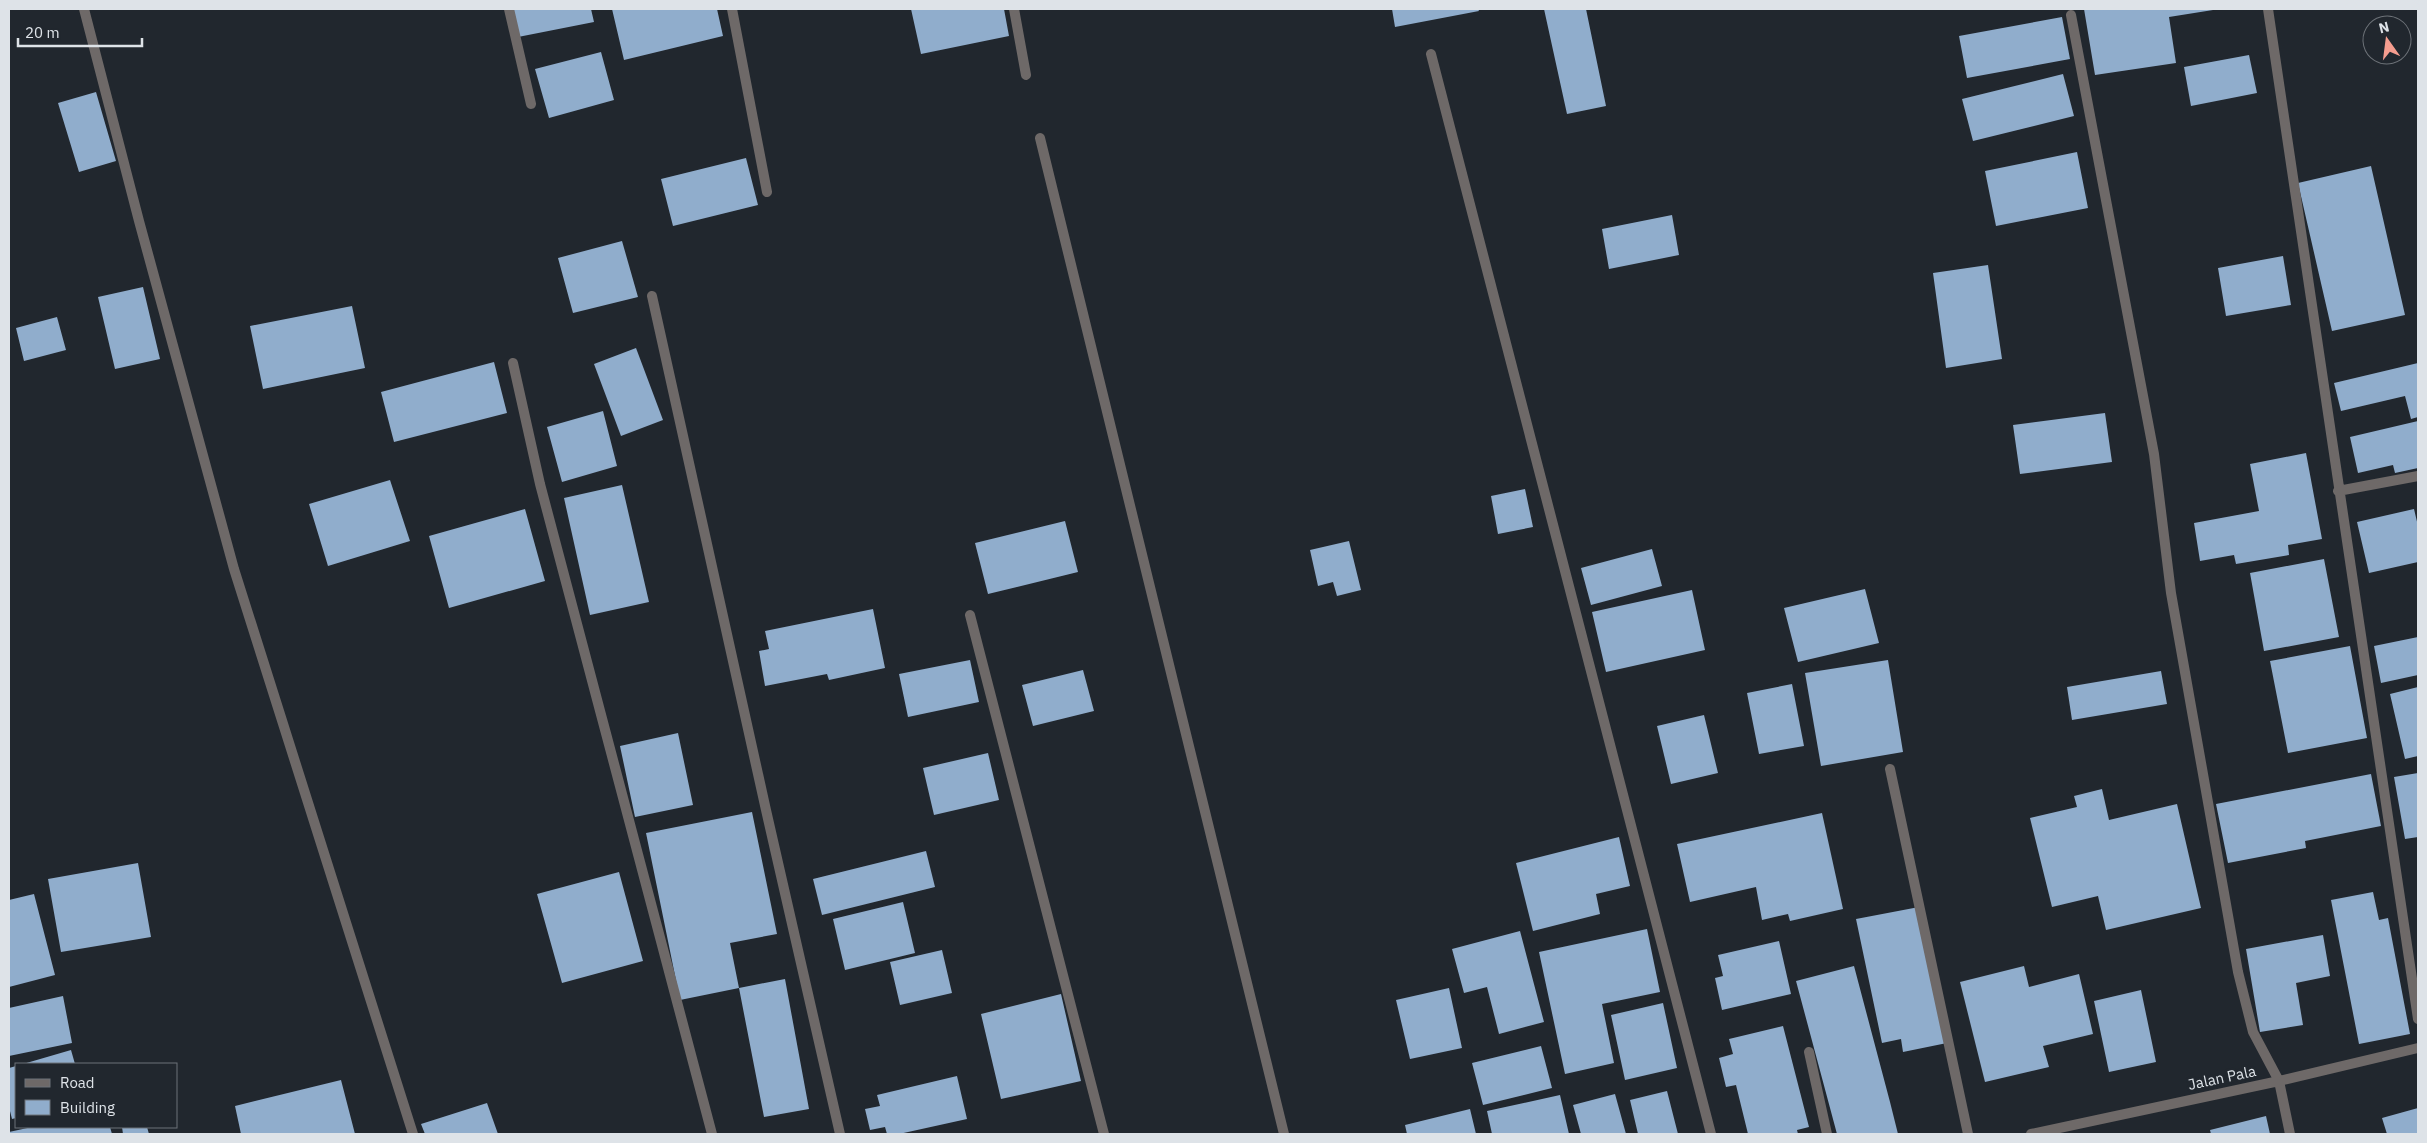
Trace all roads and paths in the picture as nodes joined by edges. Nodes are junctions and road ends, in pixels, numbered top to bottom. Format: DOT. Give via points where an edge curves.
graph roads {
  1 [pos="84,9"];
  2 [pos="508,9"];
  3 [pos="732,9"];
  4 [pos="1014,9"];
  5 [pos="2268,9"];
  6 [pos="2071,15"];
  7 [pos="1431,54"];
  8 [pos="1026,75"];
  9 [pos="531,104"];
  10 [pos="1040,138"];
  11 [pos="767,192"];
  12 [pos="652,296"];
  13 [pos="513,363"];
  14 [pos="2418,476"];
  15 [pos="2338,491"];
  16 [pos="970,615"];
  17 [pos="1890,769"];
  18 [pos="2418,1018"];
  19 [pos="2418,1048"];
  20 [pos="1809,1052"];
  21 [pos="2279,1081"];
  22 [pos="413,1134"];
  23 [pos="712,1134"];
  24 [pos="840,1134"];
  25 [pos="1104,1134"];
  26 [pos="1284,1134"];
  27 [pos="1711,1134"];
  28 [pos="1827,1134"];
  29 [pos="1968,1134"];
  30 [pos="2031,1134"];
  31 [pos="2290,1134"];
  1 -- 22 [label="street" via="234,569"];
  2 -- 9 [label="street"];
  3 -- 11 [label="street"];
  4 -- 8 [label="street"];
  5 -- 15 [label="street"];
  6 -- 21 [label="street" via="2154,454 2171,593 2238,972 2253,1032"];
  7 -- 27 [label="street"];
  10 -- 26 [label="street"];
  12 -- 24 [label="street"];
  13 -- 23 [label="street" via="540,484"];
  14 -- 15 [label="street"];
  15 -- 18 [label="street"];
  16 -- 25 [label="street"];
  17 -- 29 [label="street"];
  19 -- 21 [label="street, Jalan Pala"];
  20 -- 28 [label="street"];
  21 -- 30 [label="street, Jalan Pala"];
  21 -- 31 [label="street"];
}
